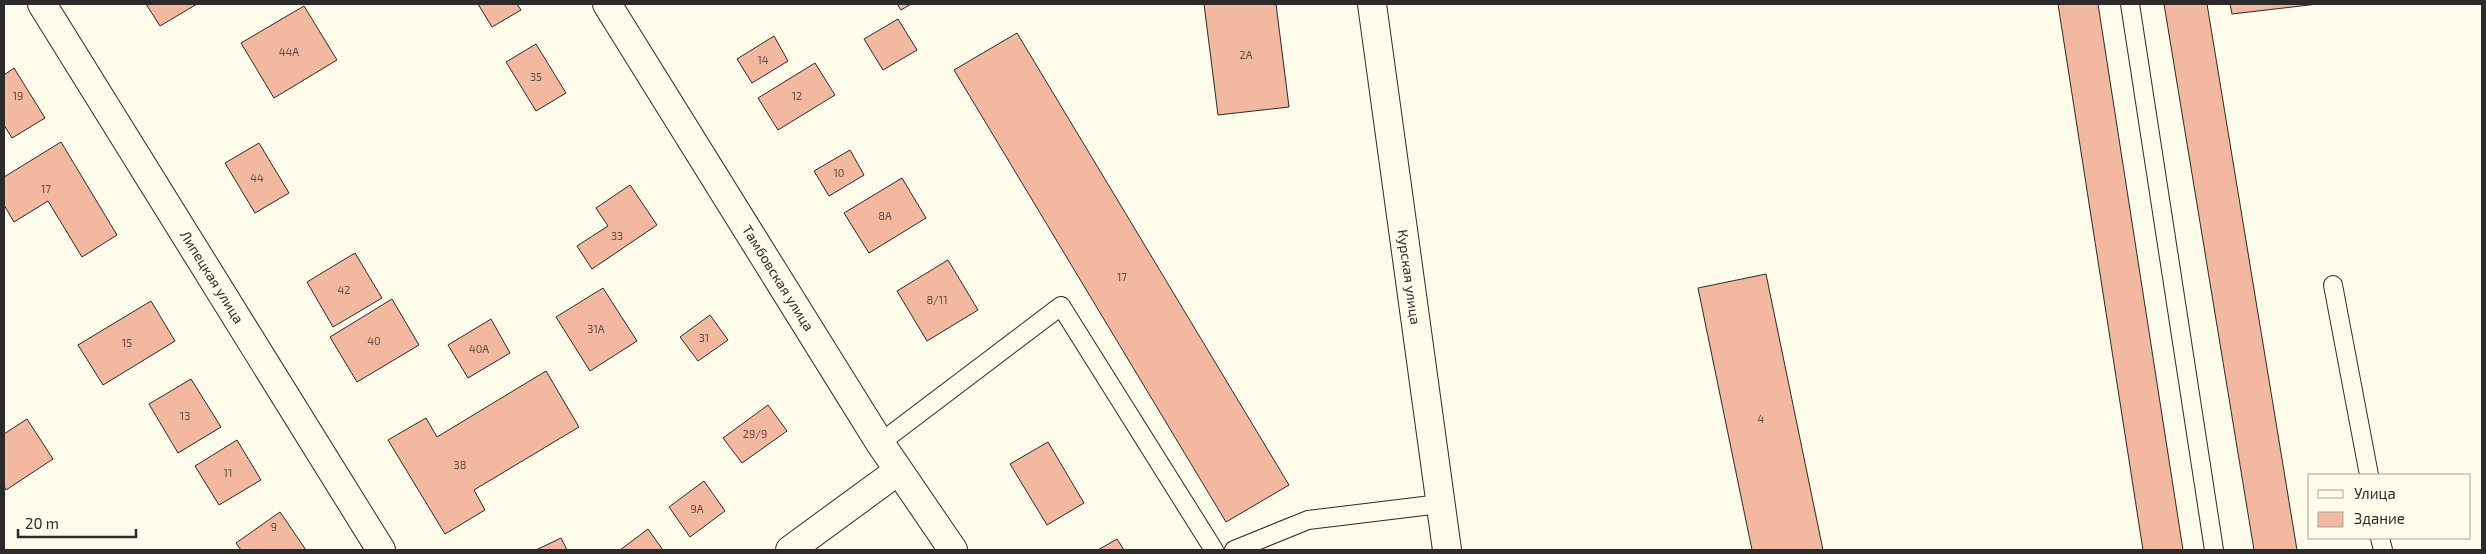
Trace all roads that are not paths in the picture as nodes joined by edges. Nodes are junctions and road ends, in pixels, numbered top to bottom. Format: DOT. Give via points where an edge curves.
graph roads {
  1 [pos="42,4"];
  2 [pos="607,4"];
  3 [pos="1372,4"];
  4 [pos="2130,4"];
  5 [pos="2333,285"];
  6 [pos="880,443"];
  7 [pos="898,471"];
  8 [pos="2369,474"];
  9 [pos="1440,504"];
  10 [pos="381,550"];
  11 [pos="790,550"];
  12 [pos="953,550"];
  13 [pos="1214,550"];
  14 [pos="1234,550"];
  15 [pos="1447,550"];
  16 [pos="2214,550"];
  1 -- 10 [label="street, Липецкая улица"];
  2 -- 6 [label="street, Тамбовская улица"];
  3 -- 9 [label="street, Курская улица"];
  4 -- 16 [label="lane"];
  5 -- 8 [label="lane"];
  6 -- 7 [label="street, Тамбовская улица"];
  6 -- 13 [label="lane" via="1061,306"];
  7 -- 11 [label="street"];
  7 -- 12 [label="street, Тамбовская улица"];
  9 -- 14 [label="lane" via="1308,520"];
  9 -- 15 [label="street, Курская улица"];
}
